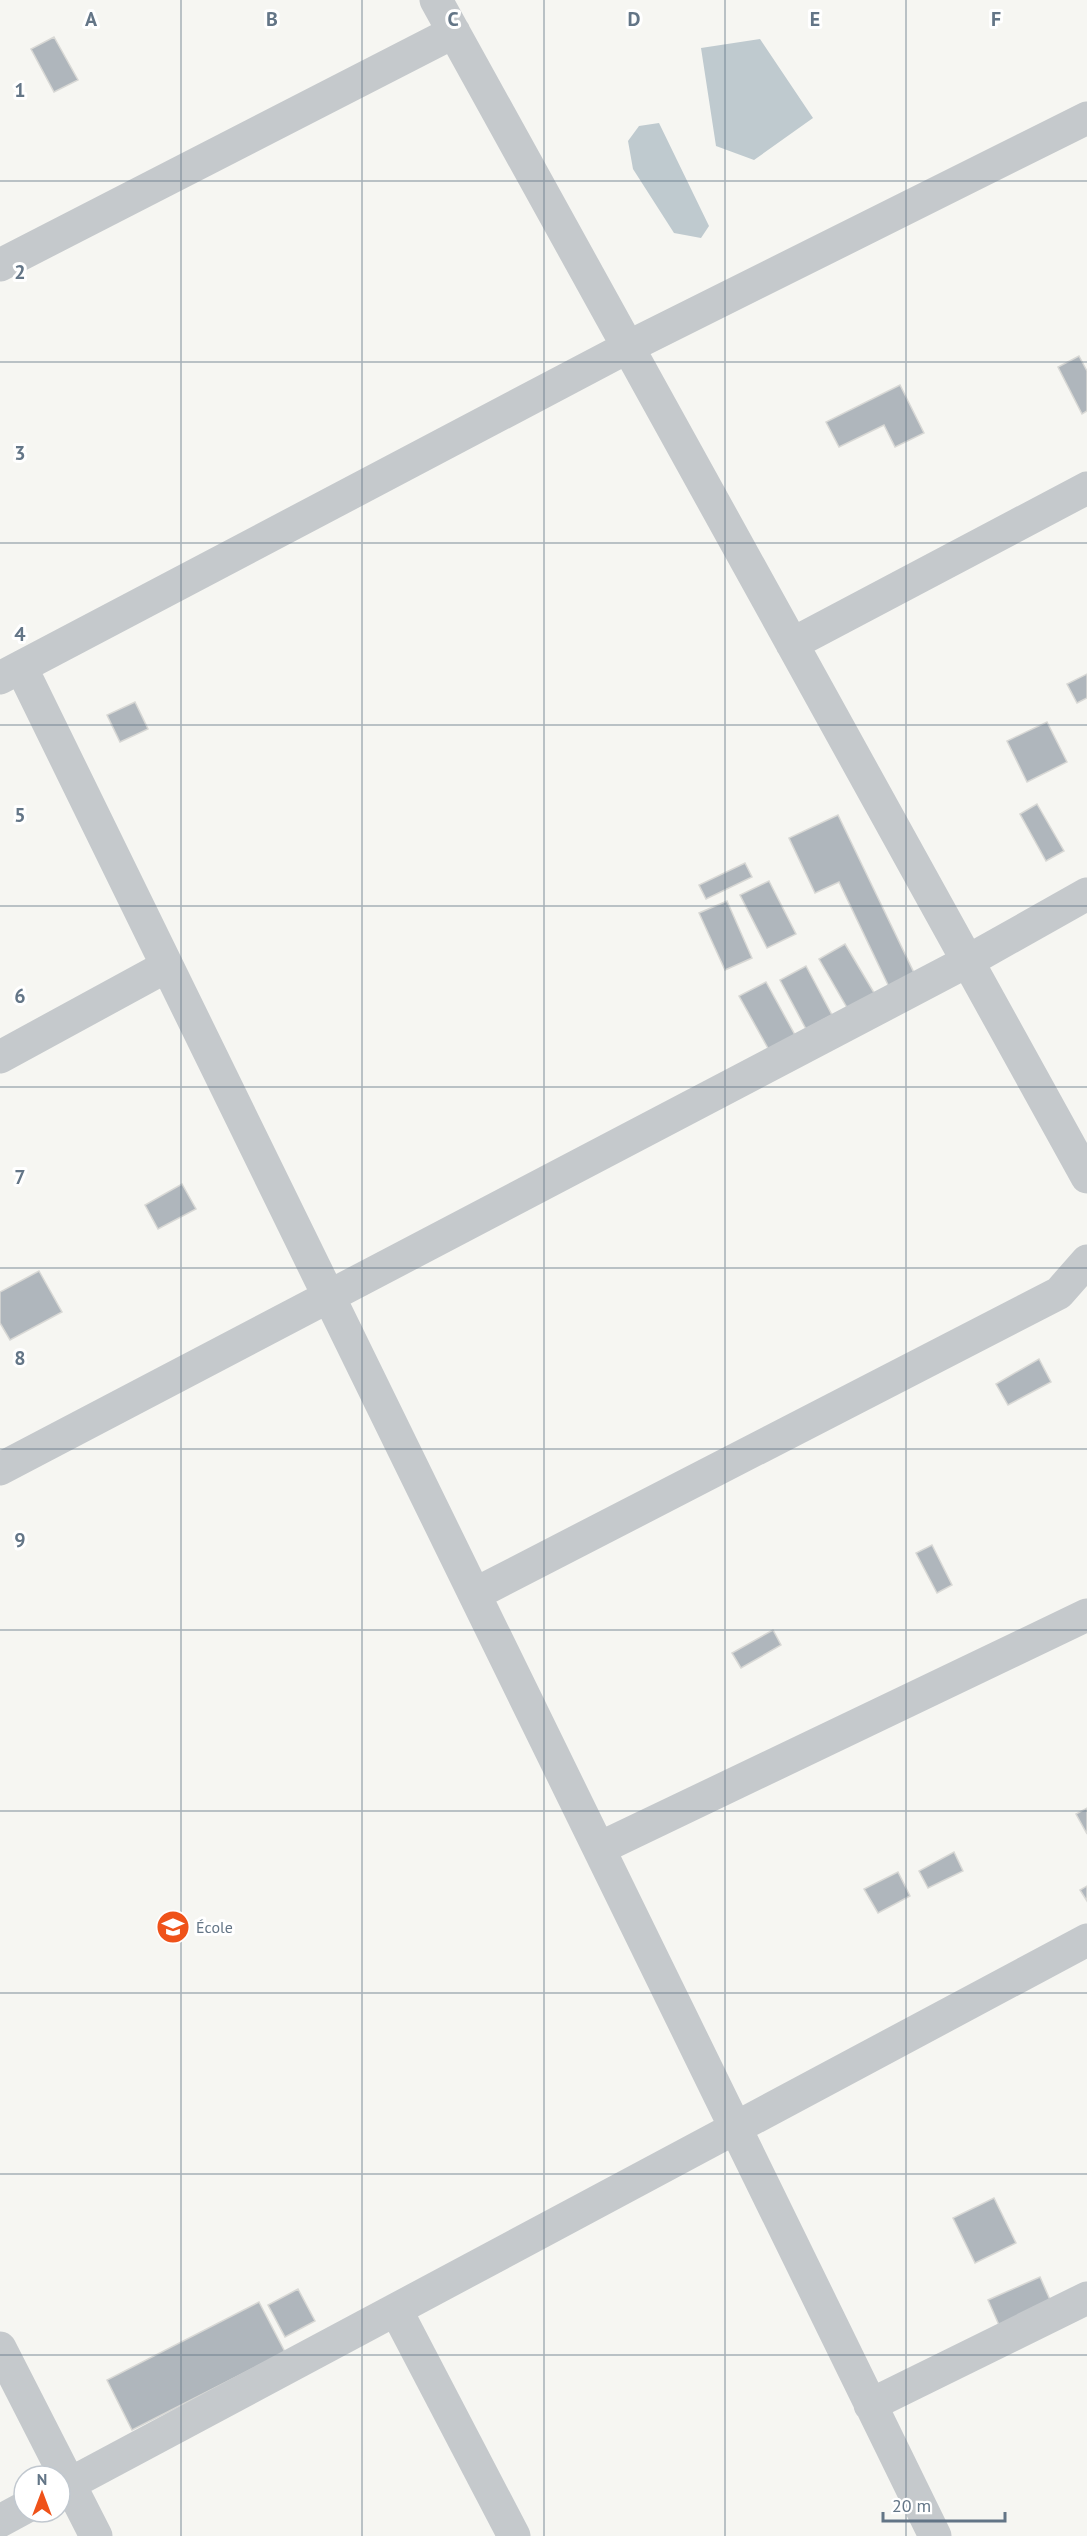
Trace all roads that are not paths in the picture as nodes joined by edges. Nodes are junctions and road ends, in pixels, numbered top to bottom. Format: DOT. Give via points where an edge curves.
graph roads {
  1 [pos="436,0"];
  2 [pos="454,32"];
  3 [pos="1087,118"];
  4 [pos="0,265"];
  5 [pos="628,347"];
  6 [pos="1087,488"];
  7 [pos="792,644"];
  8 [pos="11,673"];
  9 [pos="1087,894"];
  10 [pos="968,961"];
  11 [pos="167,966"];
  12 [pos="0,1057"];
  13 [pos="1087,1177"];
  14 [pos="1087,1261"];
  15 [pos="330,1297"];
  16 [pos="0,1469"];
  17 [pos="475,1594"];
  18 [pos="1087,1615"];
  19 [pos="600,1848"];
  20 [pos="1087,1940"];
  21 [pos="737,2127"];
  22 [pos="1087,2298"];
  23 [pos="396,2310"];
  24 [pos="0,2348"];
  25 [pos="870,2405"];
  26 [pos="54,2464"];
  27 [pos="72,2483"];
  28 [pos="72,2498"];
  29 [pos="96,2536"];
  30 [pos="514,2536"];
  31 [pos="935,2536"];
  1 -- 2 [label="street"];
  2 -- 4 [label="street"];
  2 -- 5 [label="street"];
  3 -- 5 [label="street"];
  5 -- 7 [label="street"];
  5 -- 8 [label="street"];
  6 -- 7 [label="street"];
  7 -- 10 [label="street"];
  8 -- 11 [label="street"];
  9 -- 10 [label="street"];
  10 -- 13 [label="street"];
  10 -- 15 [label="street"];
  11 -- 12 [label="street"];
  11 -- 15 [label="street"];
  14 -- 17 [label="street" via="1059,1293"];
  15 -- 16 [label="street"];
  15 -- 17 [label="street"];
  17 -- 19 [label="street"];
  18 -- 19 [label="street"];
  19 -- 21 [label="street"];
  20 -- 21 [label="street"];
  21 -- 23 [label="street"];
  21 -- 25 [label="street"];
  22 -- 25 [label="street"];
  23 -- 27 [label="street"];
  23 -- 30 [label="street"];
  24 -- 26 [label="street"];
  25 -- 31 [label="street"];
  28 -- 29 [label="street"];
}
